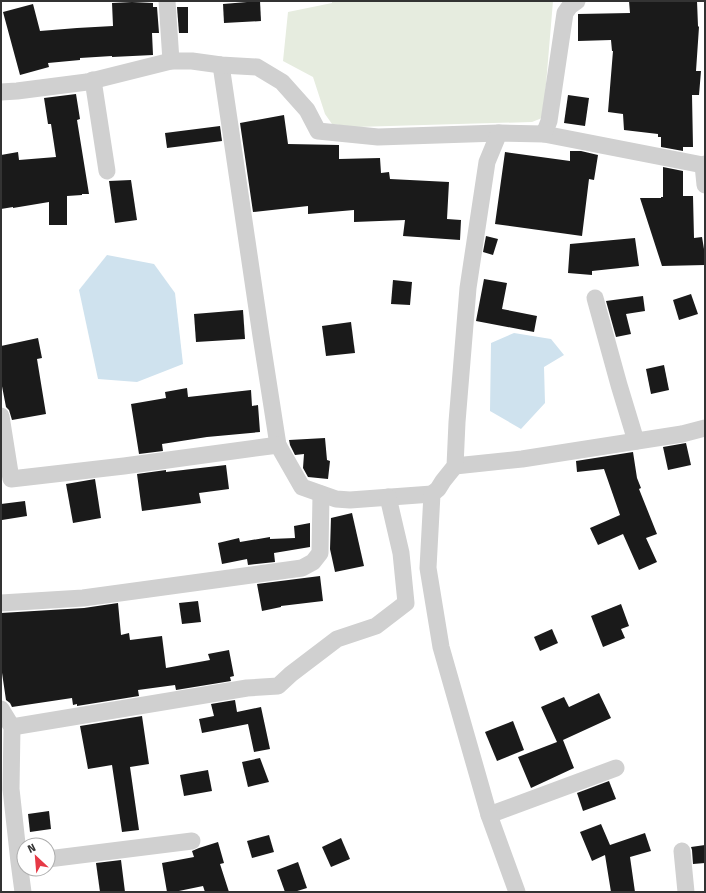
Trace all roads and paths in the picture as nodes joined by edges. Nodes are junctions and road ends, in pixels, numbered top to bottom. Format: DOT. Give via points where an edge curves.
graph roads {
  1 [pos="167,1"];
  2 [pos="576,1"];
  3 [pos="171,61"];
  4 [pos="221,65"];
  5 [pos="93,80"];
  6 [pos="1,92"];
  7 [pos="499,132"];
  8 [pos="544,134"];
  9 [pos="704,164"];
  10 [pos="107,171"];
  11 [pos="705,184"];
  12 [pos="595,298"];
  13 [pos="1,416"];
  14 [pos="705,428"];
  15 [pos="636,441"];
  16 [pos="278,445"];
  17 [pos="455,466"];
  18 [pos="321,494"];
  19 [pos="432,494"];
  20 [pos="388,497"];
  21 [pos="1,603"];
  22 [pos="1,709"];
  23 [pos="12,727"];
  24 [pos="616,768"];
  25 [pos="7,814"];
  26 [pos="489,815"];
  27 [pos="192,841"];
  28 [pos="16,845"];
  29 [pos="682,851"];
  30 [pos="56,858"];
  31 [pos="22,877"];
  32 [pos="23,892"];
  33 [pos="517,892"];
  34 [pos="686,892"];
  1 -- 3 [label="street"];
  2 -- 8 [label="street" via="565,13 549,121"];
  3 -- 4 [label="street"];
  3 -- 5 [label="street"];
  4 -- 7 [label="street" via="257,67 282,82 307,110 318,131 378,137"];
  4 -- 16 [label="street"];
  5 -- 6 [label="street"];
  5 -- 10 [label="street"];
  7 -- 8 [label="street"];
  7 -- 17 [label="street" via="487,162 468,288"];
  8 -- 9 [label="street"];
  9 -- 11 [label="street"];
  12 -- 15 [label="street"];
  13 -- 16 [label="street" via="11,479"];
  14 -- 15 [label="street"];
  15 -- 17 [label="street"];
  16 -- 18 [label="street" via="302,486"];
  17 -- 19 [label="street"];
  18 -- 20 [label="street" via="336,500"];
  18 -- 21 [label="street" via="320,553 313,562 302,568 83,598"];
  19 -- 20 [label="street"];
  19 -- 26 [label="street" via="428,568 441,647"];
  20 -- 23 [label="street" via="401,553 406,603 376,626 337,639 278,686 247,688"];
  22 -- 23 [label="street"];
  23 -- 25 [label="street" via="11,789"];
  24 -- 26 [label="street"];
  25 -- 28 [label="street"];
  26 -- 33 [label="street"];
  27 -- 30 [label="street"];
  29 -- 34 [label="street"];
  31 -- 32 [label="street"];
}
